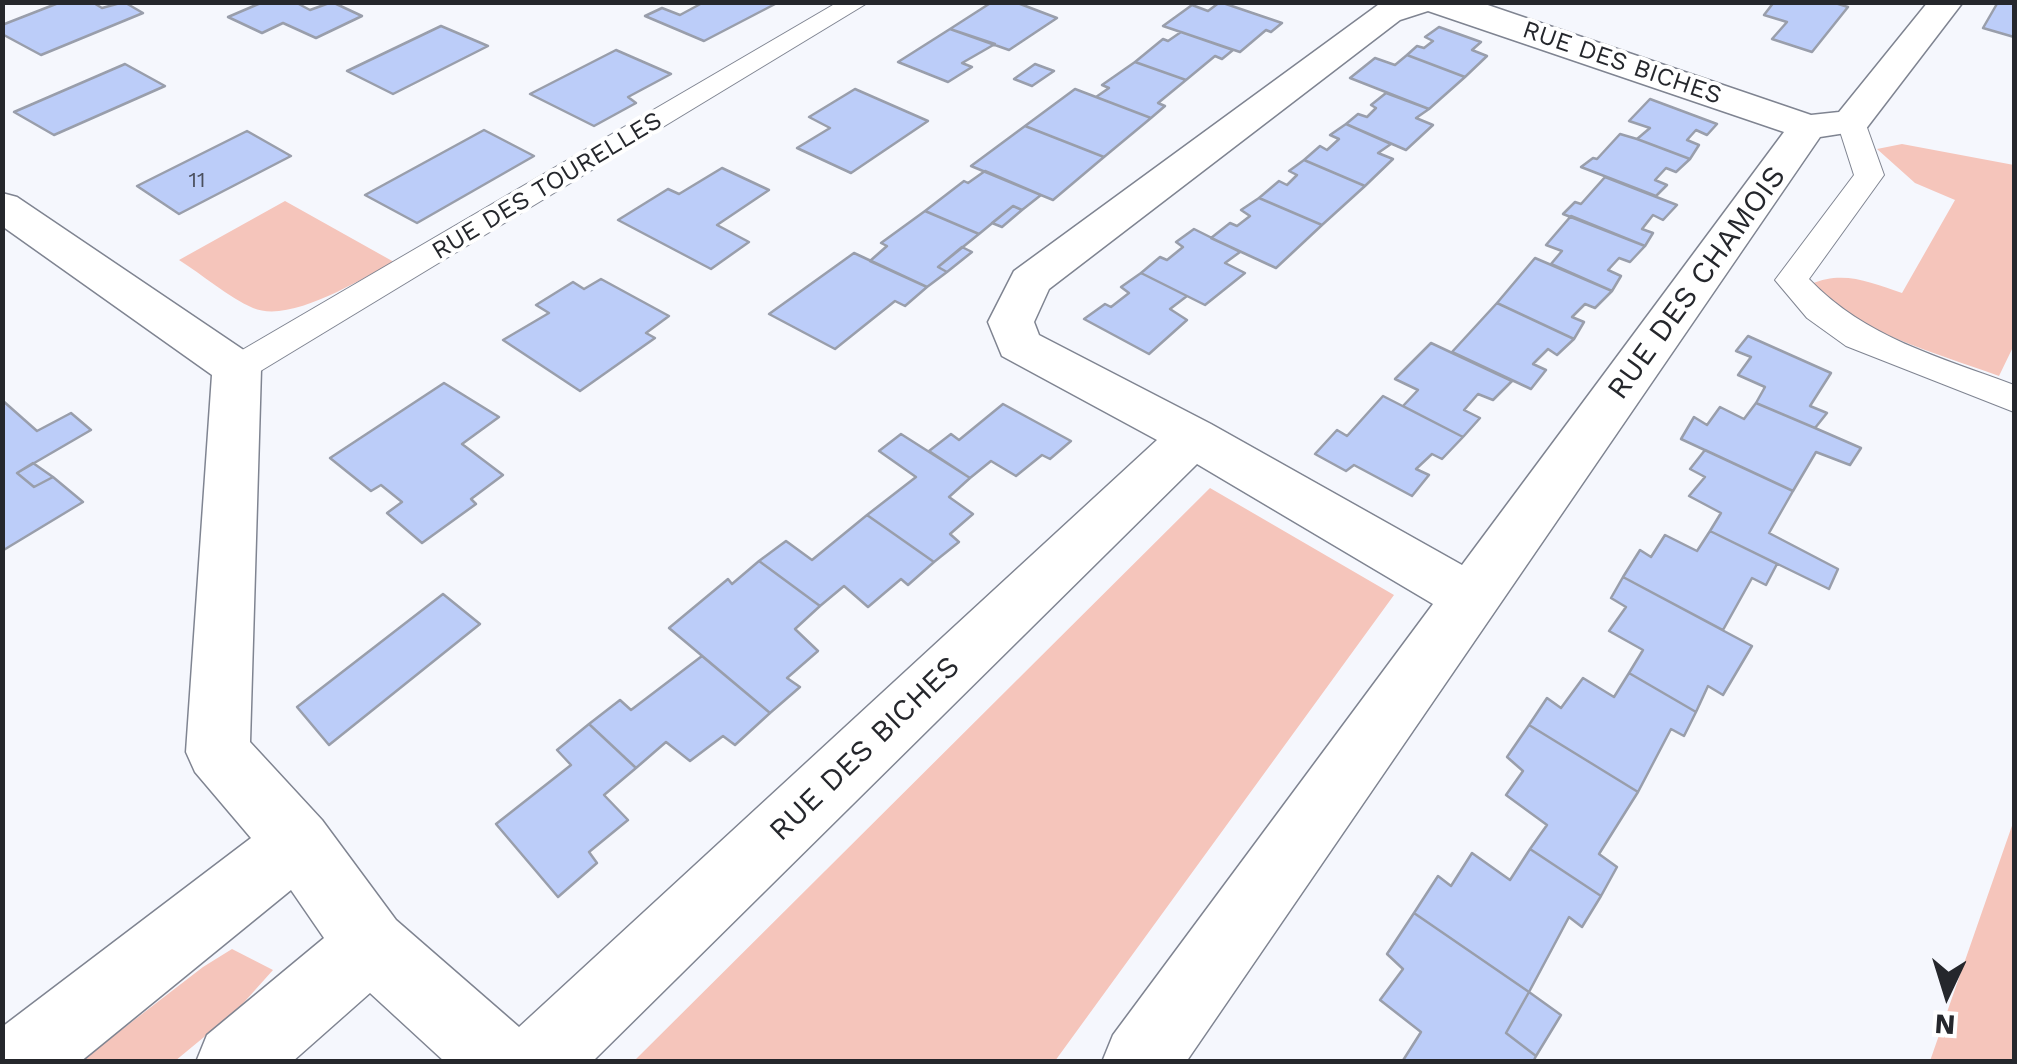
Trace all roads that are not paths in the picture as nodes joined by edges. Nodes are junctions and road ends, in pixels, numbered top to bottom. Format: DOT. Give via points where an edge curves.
graph roads {
  1 [pos="857,2"];
  2 [pos="1422,2"];
  3 [pos="1434,2"];
  4 [pos="1946,2"];
  5 [pos="1830,124"];
  6 [pos="2,206"];
  7 [pos="237,370"];
  8 [pos="2014,399"];
  9 [pos="1192,437"];
  10 [pos="1471,598"];
  11 [pos="298,843"];
  12 [pos="371,945"];
  13 [pos="19,1062"];
  14 [pos="234,1062"];
  15 [pos="502,1062"];
  16 [pos="537,1062"];
  17 [pos="1140,1062"];
  1 -- 7 [label="lane, RUE DES TOURELLES"];
  2 -- 9 [label="street" via="1388,13 1030,280 1011,322 1018,345"];
  3 -- 5 [label="street, RUE DES BICHES"];
  4 -- 5 [label="street, RUE DES CHAMOIS"];
  5 -- 8 [label="lane" via="1869,175 1791,280 1858,338"];
  5 -- 10 [label="street, RUE DES CHAMOIS"];
  6 -- 7 [label="street"];
  7 -- 11 [label="street" via="218,752"];
  9 -- 10 [label="street"];
  9 -- 16 [label="street, RUE DES BICHES"];
  10 -- 17 [label="street, RUE DES CHAMOIS"];
  11 -- 12 [label="street"];
  11 -- 13 [label="street"];
  12 -- 14 [label="street"];
  12 -- 15 [label="street"];
}
